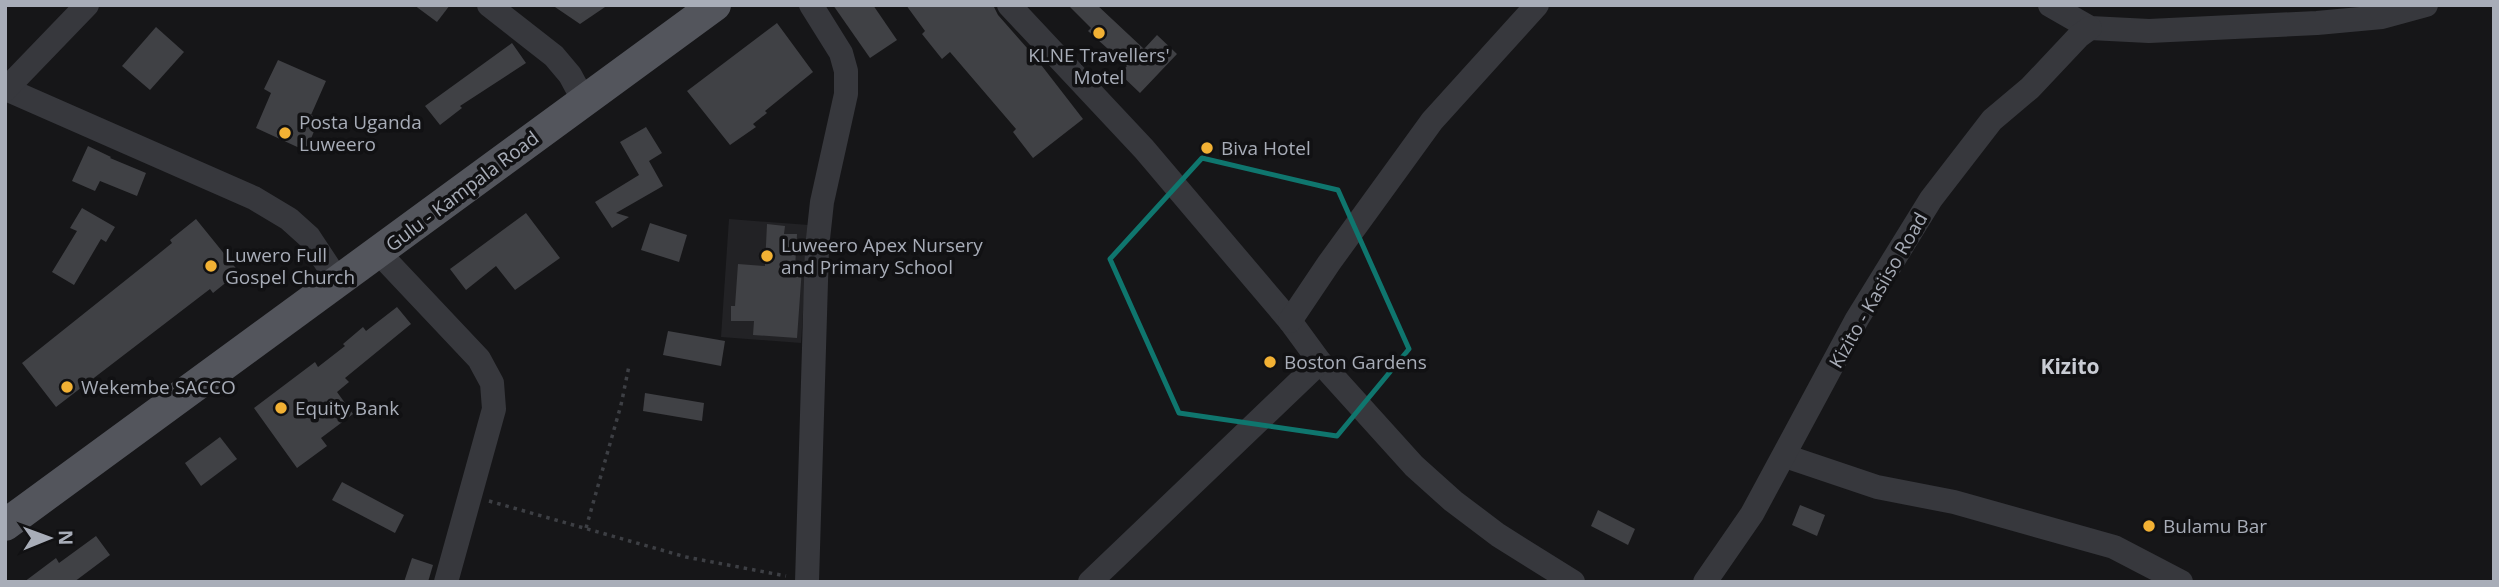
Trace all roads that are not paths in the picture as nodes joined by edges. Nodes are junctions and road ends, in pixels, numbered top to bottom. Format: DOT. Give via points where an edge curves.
graph roads {
  1 [pos="87,5"];
  2 [pos="489,5"];
  3 [pos="715,5"];
  4 [pos="811,5"];
  5 [pos="1009,5"];
  6 [pos="1537,5"];
  7 [pos="2050,5"];
  8 [pos="2426,5"];
  9 [pos="2090,28"];
  10 [pos="6,89"];
  11 [pos="584,100"];
  12 [pos="379,253"];
  13 [pos="338,281"];
  14 [pos="1290,321"];
  15 [pos="1320,362"];
  16 [pos="1785,456"];
  17 [pos="5,525"];
  18 [pos="807,581"];
  19 [pos="446,582"];
  20 [pos="1090,582"];
  21 [pos="1573,582"];
  22 [pos="1705,582"];
  23 [pos="2181,582"];
  1 -- 10 [label="street"];
  2 -- 11 [label="street" via="554,56"];
  3 -- 11 [label="main road, Gulu - Kampala Road"];
  4 -- 18 [label="street" via="841,53 846,94 817,247"];
  5 -- 14 [label="street" via="1144,149"];
  6 -- 14 [label="street" via="1432,121"];
  7 -- 9 [label="street"];
  8 -- 9 [label="street" via="2382,17 2318,23 2149,31"];
  9 -- 16 [label="street, Kizito - Kasiiso Road" via="1992,120 1931,199 1857,319"];
  10 -- 13 [label="street" via="254,198 309,237"];
  11 -- 12 [label="main road, Gulu - Kampala Road"];
  12 -- 13 [label="main road, Gulu - Kampala Road"];
  12 -- 19 [label="street" via="479,359 492,383 494,410"];
  13 -- 17 [label="main road, Gulu - Kampala Road"];
  14 -- 15 [label="street"];
  15 -- 20 [label="street"];
  15 -- 21 [label="street" via="1453,502"];
  16 -- 22 [label="street, Kizito - Kasiiso Road"];
  16 -- 23 [label="street" via="1877,487 1954,502 2114,547"];
}
